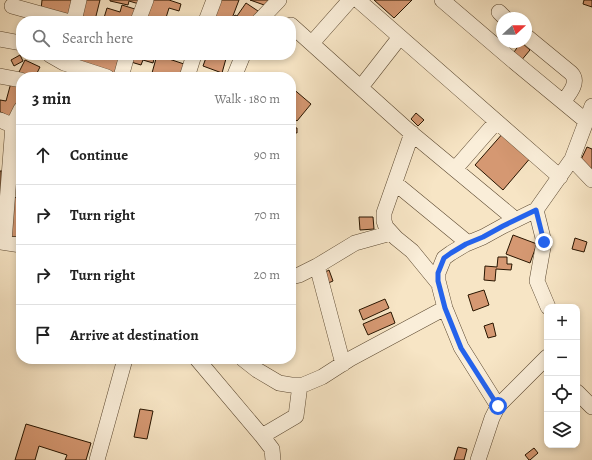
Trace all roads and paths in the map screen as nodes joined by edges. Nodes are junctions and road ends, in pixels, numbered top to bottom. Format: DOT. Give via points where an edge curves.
graph roads {
  1 [pos="79,0"];
  2 [pos="146,0"];
  3 [pos="214,0"];
  4 [pos="350,0"];
  5 [pos="358,0"];
  6 [pos="442,0"];
  7 [pos="276,4"];
  8 [pos="12,6"];
  9 [pos="48,16"];
  10 [pos="75,16"];
  11 [pos="140,16"];
  12 [pos="208,16"];
  13 [pos="264,16"];
  14 [pos="284,16"];
  15 [pos="296,30"];
  16 [pos="400,37"];
  17 [pos="0,39"];
  18 [pos="532,41"];
  19 [pos="16,42"];
  20 [pos="312,44"];
  21 [pos="67,60"];
  22 [pos="126,60"];
  23 [pos="192,60"];
  24 [pos="241,60"];
  25 [pos="95,72"];
  26 [pos="122,72"];
  27 [pos="189,72"];
  28 [pos="236,72"];
  29 [pos="0,76"];
  30 [pos="16,79"];
  31 [pos="361,87"];
  32 [pos="563,102"];
  33 [pos="592,106"];
  34 [pos="586,121"];
  35 [pos="496,122"];
  36 [pos="12,125"];
  37 [pos="412,133"];
  38 [pos="572,159"];
  39 [pos="5,168"];
  40 [pos="455,169"];
  41 [pos="560,177"];
  42 [pos="592,180"];
  43 [pos="395,183"];
  44 [pos="536,210"];
  45 [pos="516,220"];
  46 [pos="391,233"];
  47 [pos="2,242"];
  48 [pos="468,243"];
  49 [pos="16,244"];
  50 [pos="317,266"];
  51 [pos="296,276"];
  52 [pos="439,284"];
  53 [pos="547,304"];
  54 [pos="445,308"];
  55 [pos="544,362"];
  56 [pos="124,364"];
  57 [pos="201,364"];
  58 [pos="249,364"];
  59 [pos="343,364"];
  60 [pos="300,385"];
  61 [pos="580,395"];
  62 [pos="498,406"];
  63 [pos="592,407"];
  64 [pos="262,436"];
  65 [pos="96,460"];
  66 [pos="273,460"];
  67 [pos="478,460"];
  1 -- 10 [label="street"];
  2 -- 11 [label="street"];
  3 -- 12 [label="street"];
  4 -- 20 [label="street"];
  5 -- 16 [label="street"];
  6 -- 32 [label="street"];
  7 -- 13 [label="street"];
  7 -- 14 [label="street"];
  8 -- 9 [label="street"];
  15 -- 20 [label="street"];
  16 -- 31 [label="street"];
  16 -- 35 [label="street"];
  17 -- 19 [label="street"];
  18 -- 32 [label="street" via="574,77 574,85"];
  20 -- 31 [label="street"];
  21 -- 25 [label="street"];
  22 -- 26 [label="street"];
  23 -- 27 [label="street"];
  24 -- 28 [label="street"];
  29 -- 30 [label="street"];
  31 -- 37 [label="street"];
  32 -- 34 [label="street"];
  33 -- 34 [label="street"];
  34 -- 38 [label="street"];
  35 -- 40 [label="street"];
  35 -- 41 [label="street"];
  36 -- 39 [label="street"];
  37 -- 40 [label="street"];
  37 -- 43 [label="street"];
  38 -- 41 [label="street"];
  38 -- 42 [label="street"];
  39 -- 47 [label="street"];
  40 -- 45 [label="street"];
  41 -- 44 [label="street"];
  43 -- 46 [label="street" via="384,214 386,227"];
  43 -- 48 [label="street"];
  44 -- 45 [label="street"];
  44 -- 53 [label="street" via="544,242 537,281"];
  45 -- 48 [label="street"];
  46 -- 50 [label="street" via="355,243"];
  46 -- 52 [label="street" via="412,251"];
  47 -- 49 [label="street"];
  48 -- 52 [label="street" via="444,258 438,273"];
  50 -- 51 [label="street"];
  50 -- 59 [label="street"];
  52 -- 54 [label="street"];
  54 -- 59 [label="street"];
  54 -- 62 [label="street" via="461,348"];
  55 -- 62 [label="street"];
  56 -- 65 [label="street"];
  57 -- 64 [label="street"];
  58 -- 60 [label="street" via="279,383"];
  59 -- 60 [label="street" via="322,377"];
  60 -- 64 [label="street" via="296,416"];
  61 -- 63 [label="street"];
  62 -- 67 [label="street"];
  64 -- 66 [label="street" via="272,449"];
}
